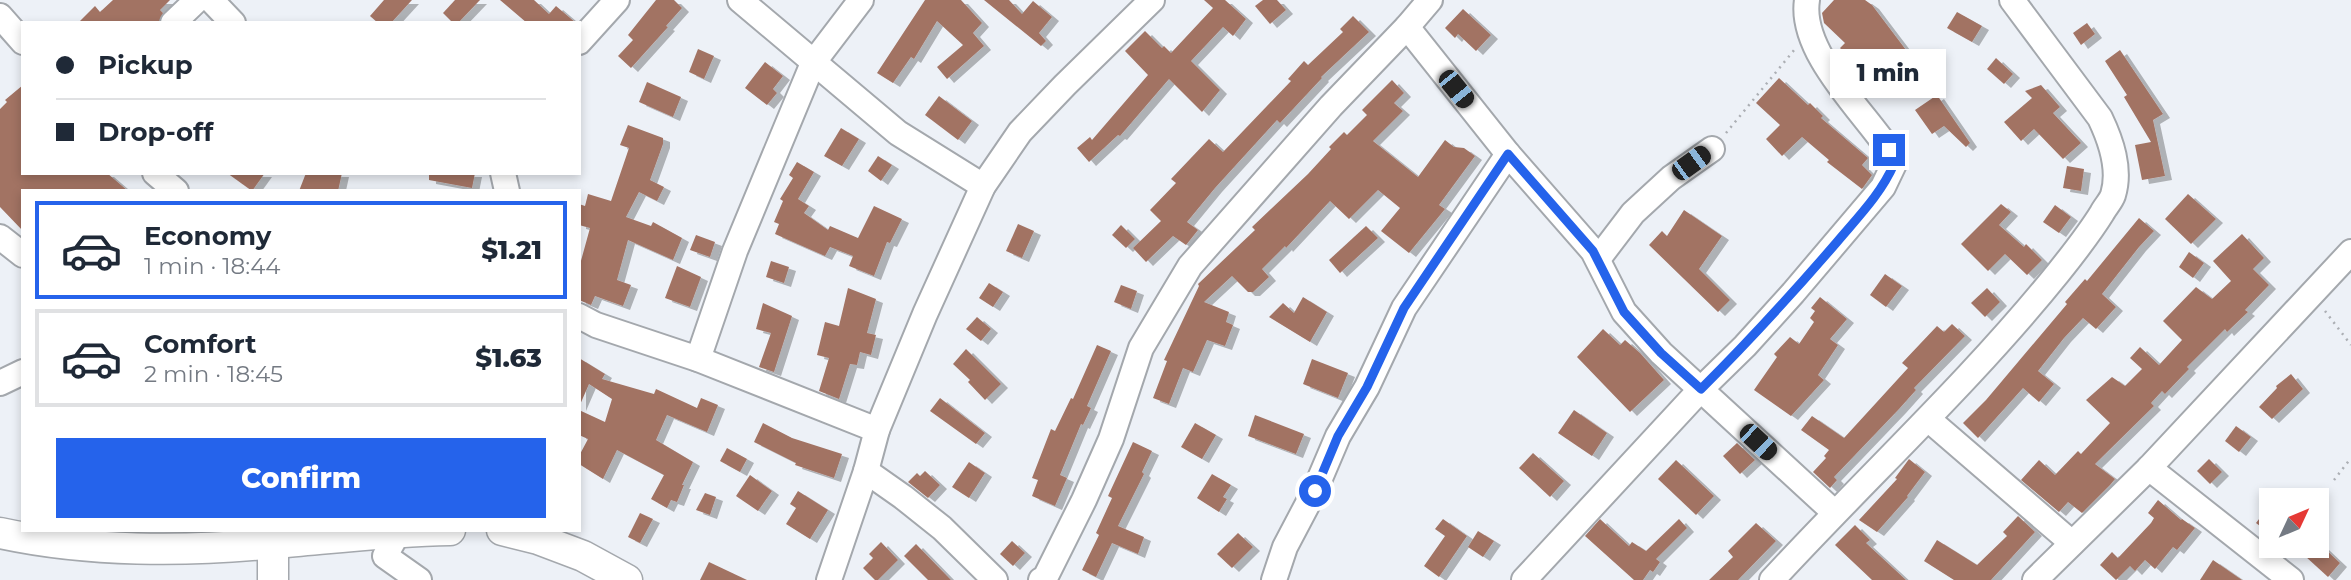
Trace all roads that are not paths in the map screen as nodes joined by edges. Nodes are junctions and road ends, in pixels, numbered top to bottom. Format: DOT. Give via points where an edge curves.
graph roads {
  1 [pos="197,0"];
  2 [pos="211,0"];
  3 [pos="740,0"];
  4 [pos="861,0"];
  5 [pos="1152,0"];
  6 [pos="1430,0"];
  7 [pos="1807,0"];
  8 [pos="2012,0"];
  9 [pos="606,4"];
  10 [pos="0,16"];
  11 [pos="175,21"];
  12 [pos="231,21"];
  13 [pos="1407,27"];
  14 [pos="581,39"];
  15 [pos="21,40"];
  16 [pos="813,63"];
  17 [pos="1712,149"];
  18 [pos="1508,154"];
  19 [pos="157,175"];
  20 [pos="983,186"];
  21 [pos="174,189"];
  22 [pos="0,237"];
  23 [pos="2351,252"];
  24 [pos="21,253"];
  25 [pos="1598,259"];
  26 [pos="581,317"];
  27 [pos="698,359"];
  28 [pos="21,373"];
  29 [pos="0,383"];
  30 [pos="1701,389"];
  31 [pos="1928,419"];
  32 [pos="877,430"];
  33 [pos="2149,468"];
  34 [pos="866,471"];
  35 [pos="1834,512"];
  36 [pos="383,532"];
  37 [pos="398,532"];
  38 [pos="510,532"];
  39 [pos="0,533"];
  40 [pos="254,540"];
  41 [pos="2072,544"];
  42 [pos="273,580"];
  43 [pos="419,580"];
  44 [pos="627,580"];
  45 [pos="829,580"];
  46 [pos="995,580"];
  47 [pos="1041,580"];
  48 [pos="1274,580"];
  49 [pos="1524,580"];
  50 [pos="1772,580"];
  51 [pos="2035,580"];
  52 [pos="2291,580"];
  1 -- 11 [label="street"];
  2 -- 12 [label="street"];
  3 -- 16 [label="street"];
  4 -- 16 [label="street"];
  5 -- 20 [label="street" via="1020,132"];
  6 -- 13 [label="street"];
  7 -- 30 [label="street" via="1805,14 1828,68 1878,134 1894,164 1883,187 1793,293"];
  8 -- 31 [label="street" via="2101,118 2116,167 2113,195 2028,310"];
  9 -- 14 [label="street"];
  10 -- 15 [label="street"];
  13 -- 18 [label="street"];
  13 -- 47 [label="street" via="1190,266 1141,348 1084,500"];
  16 -- 20 [label="street" via="898,133"];
  16 -- 27 [label="street" via="735,251"];
  17 -- 25 [label="street" via="1633,213"];
  18 -- 25 [label="street"];
  18 -- 48 [label="street" via="1404,308 1338,436"];
  19 -- 21 [label="street"];
  20 -- 32 [label="street"];
  22 -- 24 [label="street"];
  23 -- 33 [label="street"];
  25 -- 30 [label="street" via="1624,312"];
  26 -- 27 [label="street"];
  27 -- 32 [label="street"];
  28 -- 29 [label="street"];
  30 -- 35 [label="street"];
  30 -- 49 [label="street"];
  31 -- 35 [label="street"];
  31 -- 41 [label="street"];
  32 -- 34 [label="street"];
  33 -- 41 [label="street"];
  33 -- 52 [label="street"];
  34 -- 45 [label="street"];
  34 -- 46 [label="street" via="942,528"];
  35 -- 50 [label="street"];
  36 -- 40 [label="main road"];
  37 -- 43 [label="street" via="385,556"];
  38 -- 44 [label="main road" via="583,556"];
  39 -- 40 [label="main road" via="128,547"];
  40 -- 42 [label="main road"];
  41 -- 51 [label="street"];
}
